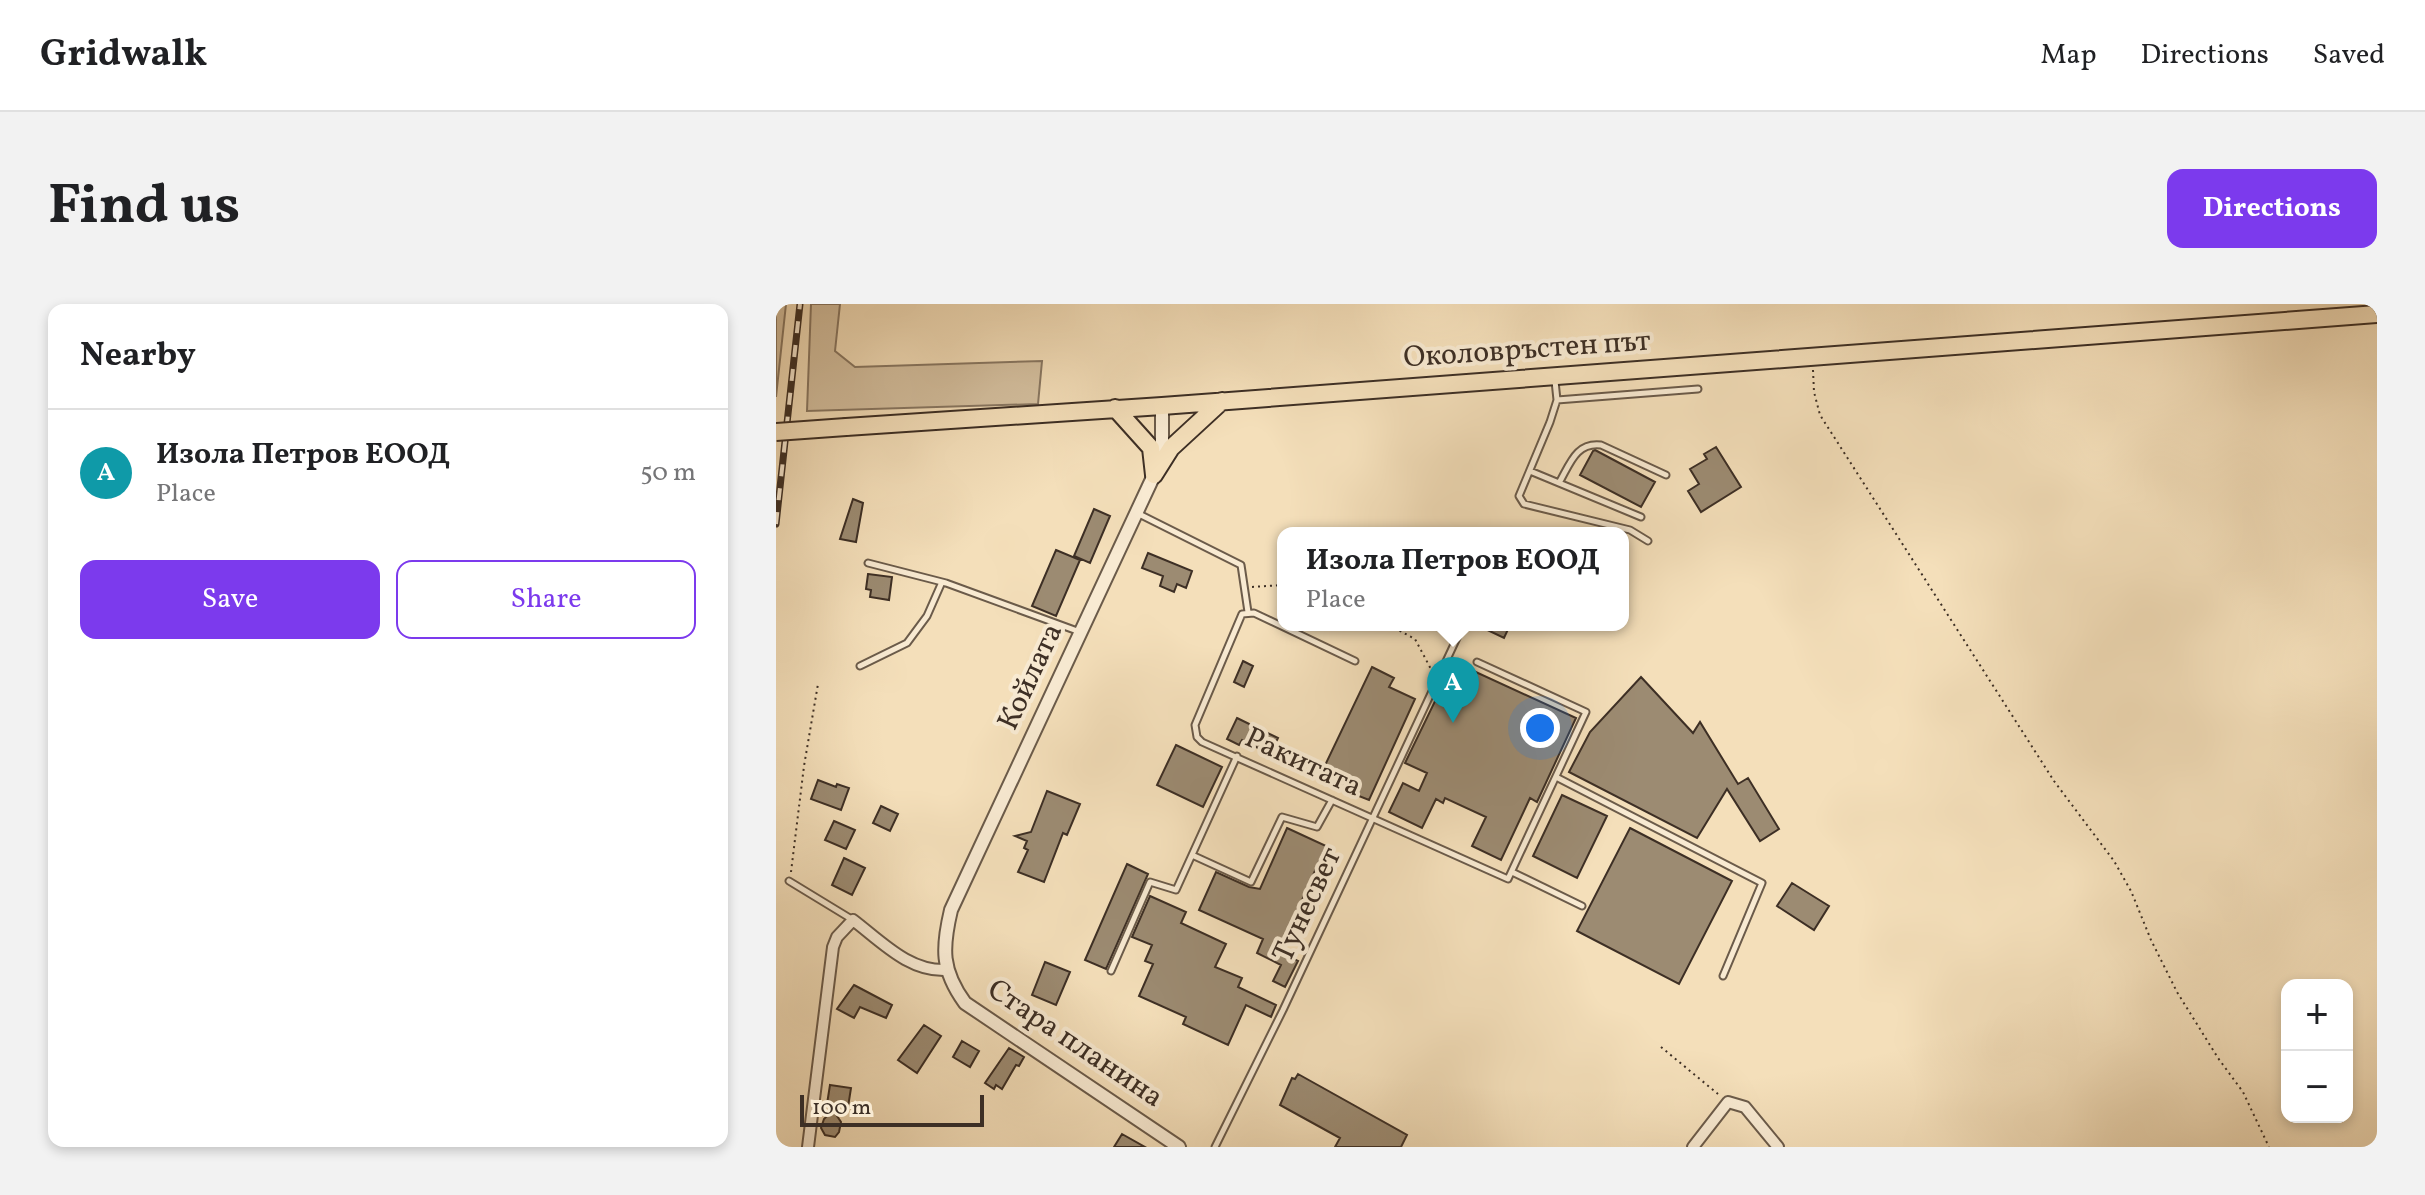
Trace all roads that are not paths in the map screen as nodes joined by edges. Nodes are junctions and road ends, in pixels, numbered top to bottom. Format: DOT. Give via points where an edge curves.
graph roads {
  1 [pos="2377,314"];
  2 [pos="1554,377"];
  3 [pos="1698,389"];
  4 [pos="1557,400"];
  5 [pos="1222,401"];
  6 [pos="1162,406"];
  7 [pos="1115,408"];
  8 [pos="776,432"];
  9 [pos="1530,471"];
  10 [pos="1154,475"];
  11 [pos="1666,475"];
  12 [pos="1559,483"];
  13 [pos="1136,513"];
  14 [pos="1641,517"];
  15 [pos="1618,527"];
  16 [pos="1629,530"];
  17 [pos="1648,541"];
  18 [pos="868,563"];
  19 [pos="942,582"];
  20 [pos="1248,612"];
  21 [pos="1277,624"];
  22 [pos="1292,631"];
  23 [pos="1460,631"];
  24 [pos="1081,633"];
  25 [pos="1355,661"];
  26 [pos="1477,662"];
  27 [pos="860,666"];
  28 [pos="1237,756"];
  29 [pos="1556,777"];
  30 [pos="1332,800"];
  31 [pos="1372,819"];
  32 [pos="1192,855"];
  33 [pos="1512,872"];
  34 [pos="789,881"];
  35 [pos="1582,906"];
  36 [pos="853,920"];
  37 [pos="947,970"];
  38 [pos="1111,971"];
  39 [pos="1723,976"];
  40 [pos="808,1147"];
  41 [pos="1179,1147"];
  42 [pos="1215,1147"];
  43 [pos="1693,1147"];
  44 [pos="1778,1147"];
  1 -- 2 [label="main road, Околовръстен път"];
  2 -- 4 [label="lane"];
  2 -- 5 [label="main road, Околовръстен път"];
  3 -- 4 [label="lane"];
  4 -- 9 [label="lane"];
  5 -- 6 [label="main road, Околовръстен път"];
  5 -- 10 [label="main road" via="1171,448"];
  6 -- 7 [label="main road, Околовръстен път"];
  6 -- 10 [label="street, Койлата" via="1162,444"];
  7 -- 8 [label="main road, Околовръстен път, bridge"];
  7 -- 10 [label="main road" via="1151,448"];
  9 -- 12 [label="lane"];
  9 -- 15 [label="lane" via="1519,496 1524,504"];
  10 -- 13 [label="street, Койлата"];
  11 -- 12 [label="lane" via="1591,443 1576,453"];
  12 -- 14 [label="lane"];
  13 -- 20 [label="lane" via="1241,565"];
  13 -- 24 [label="street, Койлата"];
  16 -- 17 [label="lane"];
  18 -- 19 [label="lane"];
  19 -- 24 [label="lane"];
  19 -- 27 [label="lane" via="907,643"];
  20 -- 21 [label="lane"];
  20 -- 28 [label="lane, Ракитата" via="1239,618 1195,725 1202,742"];
  22 -- 25 [label="lane"];
  23 -- 31 [label="lane, Тунесвет"];
  24 -- 37 [label="street, Койлата" via="951,910"];
  26 -- 29 [label="lane" via="1586,712"];
  28 -- 30 [label="lane, Ракитата"];
  28 -- 32 [label="lane"];
  29 -- 33 [label="lane"];
  29 -- 39 [label="lane" via="1762,883"];
  30 -- 31 [label="lane, Ракитата"];
  30 -- 32 [label="lane" via="1317,827 1282,817 1251,882"];
  31 -- 33 [label="lane, Ракитата" via="1508,879"];
  31 -- 42 [label="lane, Тунесвет"];
  32 -- 38 [label="lane" via="1176,890 1150,882"];
  33 -- 35 [label="lane"];
  34 -- 36 [label="lane"];
  36 -- 37 [label="street" via="913,966"];
  36 -- 40 [label="street" via="833,947"];
  37 -- 41 [label="street, Стара планина" via="965,1003"];
  43 -- 44 [label="street" via="1728,1102 1745,1107"];
}
